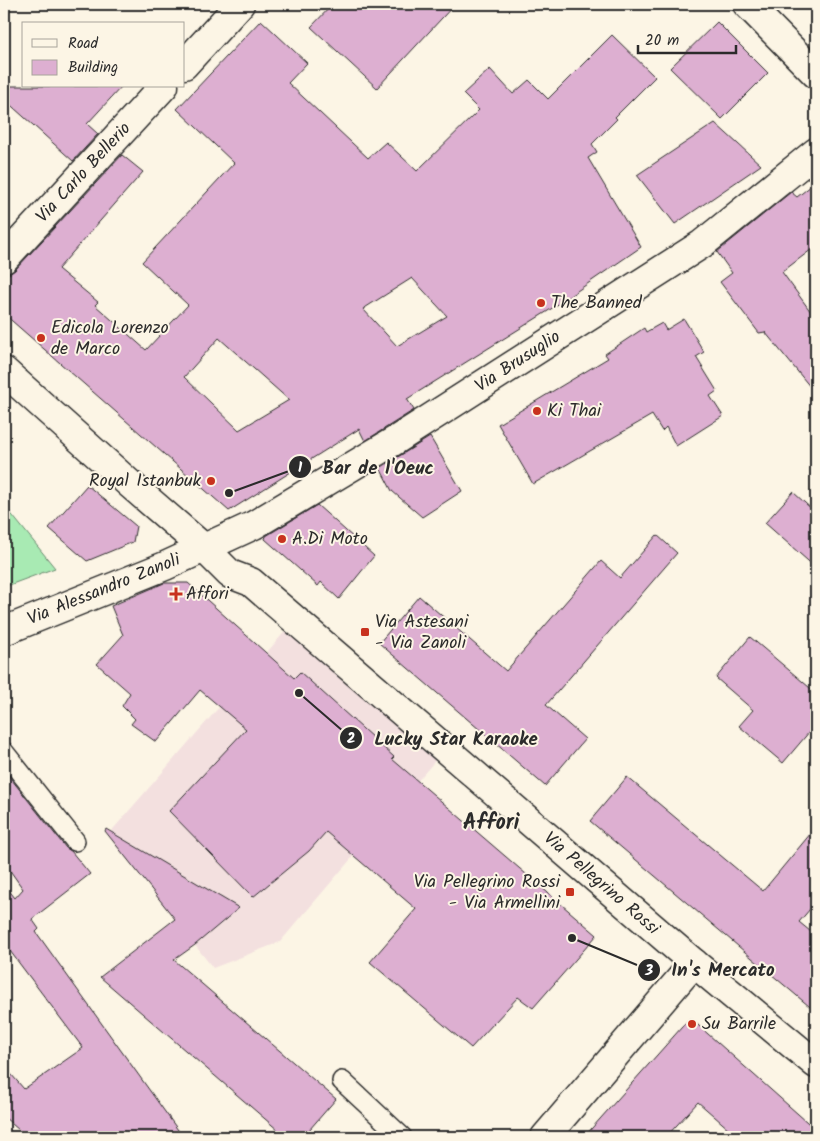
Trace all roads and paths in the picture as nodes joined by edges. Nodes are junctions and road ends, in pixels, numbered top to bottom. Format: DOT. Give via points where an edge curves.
graph roads {
  1 [pos="240,4"];
  2 [pos="747,4"];
  3 [pos="185,64"];
  4 [pos="816,74"];
  5 [pos="162,88"];
  6 [pos="816,152"];
  7 [pos="4,259"];
  8 [pos="4,371"];
  9 [pos="205,548"];
  10 [pos="4,631"];
  11 [pos="4,752"];
  12 [pos="75,841"];
  13 [pos="694,963"];
  14 [pos="816,1064"];
  15 [pos="342,1082"];
  16 [pos="402,1137"];
  17 [pos="545,1137"];
  1 -- 3 [label="street"];
  2 -- 4 [label="street"];
  5 -- 7 [label="street, Via Carlo Bellerio"];
  6 -- 9 [label="street, Via Brusuglio" via="694,249 387,445 254,525"];
  8 -- 9 [label="street, Via Pellegrino Rossi"];
  9 -- 10 [label="street, Via Alessandro Zanoli"];
  9 -- 13 [label="street, Via Pellegrino Rossi" via="230,574 251,582"];
  11 -- 12 [label="lane"];
  13 -- 14 [label="street, Via Pellegrino Rossi"];
  13 -- 17 [label="street"];
  15 -- 16 [label="lane"];
}
